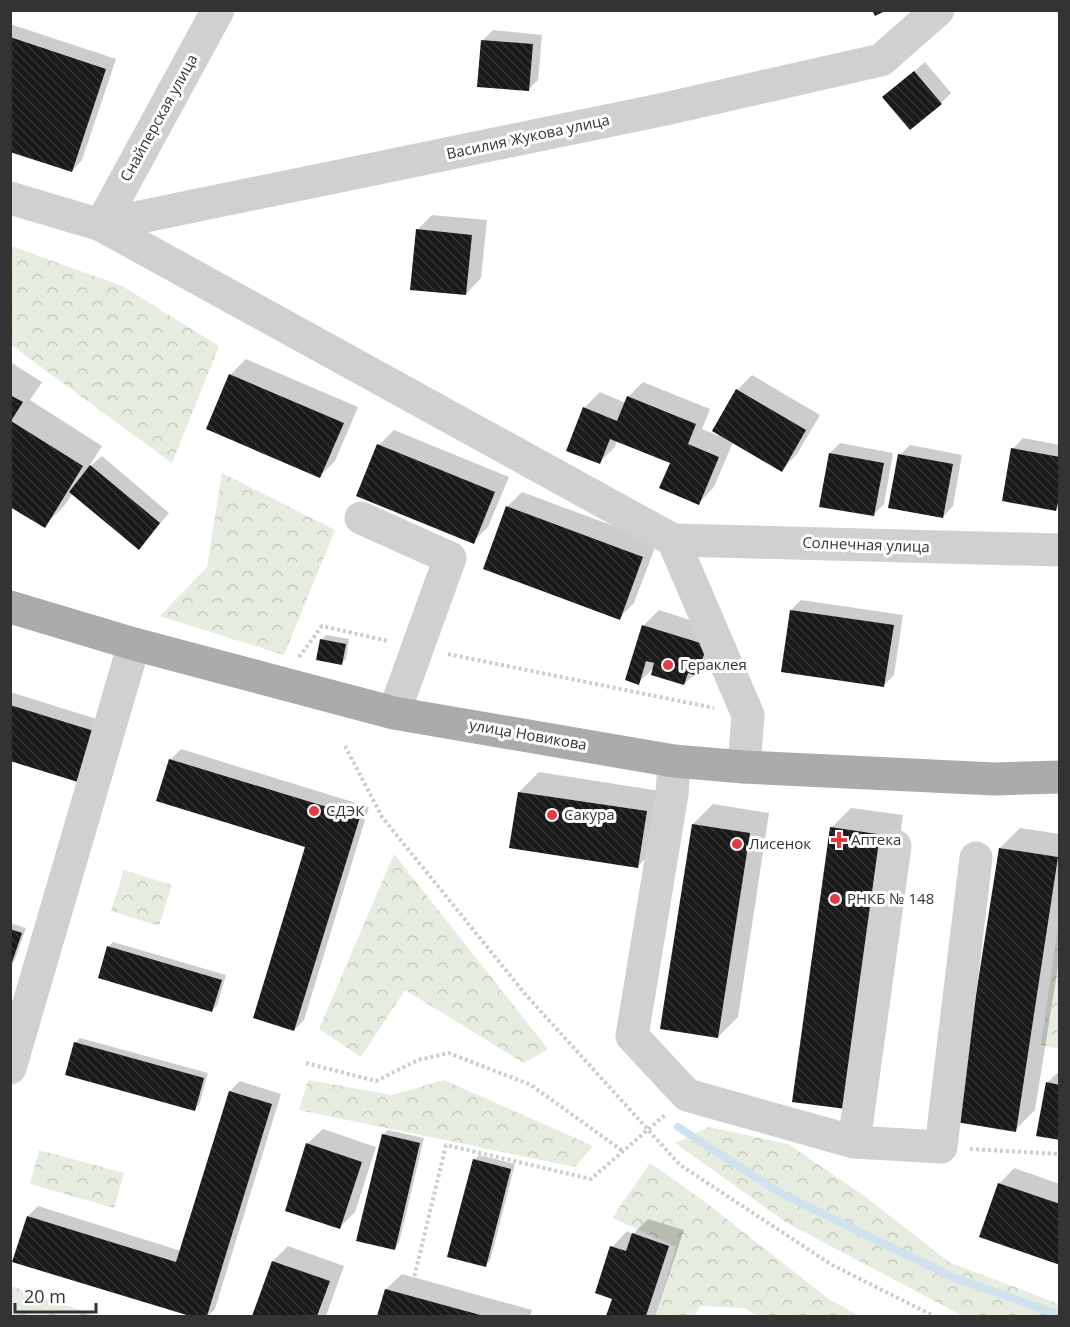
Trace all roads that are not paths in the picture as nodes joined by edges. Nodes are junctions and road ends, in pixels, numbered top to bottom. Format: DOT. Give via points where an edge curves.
graph roads {
  1 [pos="218,10"];
  2 [pos="938,10"];
  3 [pos="10,198"];
  4 [pos="101,225"];
  5 [pos="361,518"];
  6 [pos="673,540"];
  7 [pos="1059,550"];
  8 [pos="10,607"];
  9 [pos="134,644"];
  10 [pos="394,713"];
  11 [pos="674,761"];
  12 [pos="744,767"];
  13 [pos="1059,777"];
  14 [pos="896,846"];
  15 [pos="976,858"];
  16 [pos="10,1068"];
  17 [pos="854,1142"];
  1 -- 4 [label="street, Снайперская улица"];
  2 -- 4 [label="street, Василия Жукова улица" via="881,60"];
  3 -- 4 [label="street"];
  4 -- 6 [label="street"];
  5 -- 10 [label="street" via="450,558"];
  6 -- 7 [label="street, Солнечная улица"];
  6 -- 12 [label="street" via="748,715"];
  8 -- 9 [label="main road, улица Новикова"];
  9 -- 10 [label="main road, улица Новикова"];
  9 -- 16 [label="street"];
  10 -- 11 [label="main road, улица Новикова"];
  11 -- 12 [label="main road, улица Новикова"];
  11 -- 17 [label="street" via="672,794 632,1036 687,1095"];
  12 -- 13 [label="main road, улица Новикова" via="995,779"];
  14 -- 17 [label="street"];
  15 -- 17 [label="street" via="941,1147"];
}
